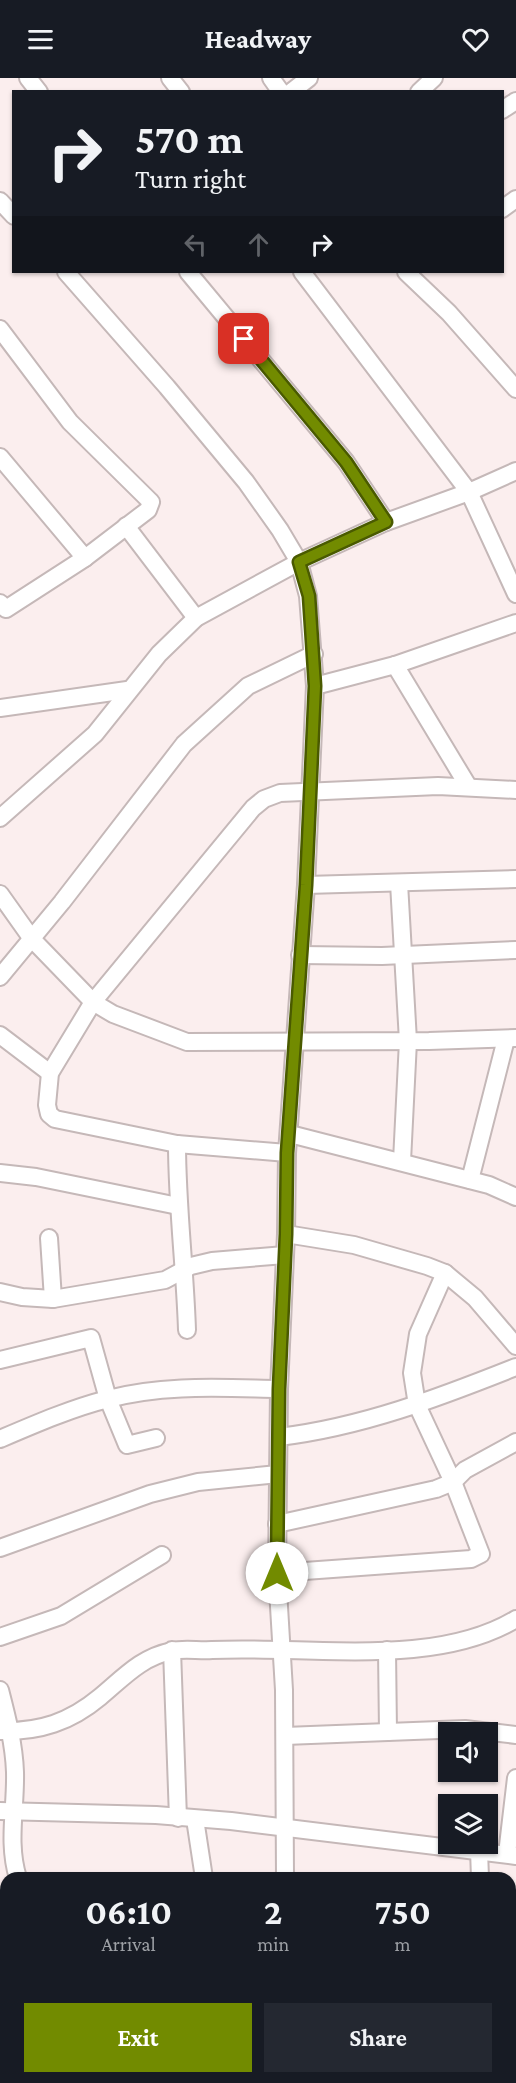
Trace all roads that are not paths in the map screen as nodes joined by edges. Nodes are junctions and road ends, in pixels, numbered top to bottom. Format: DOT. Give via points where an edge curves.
graph roads {
  1 [pos="28,78"];
  2 [pos="170,78"];
  3 [pos="309,78"];
  4 [pos="434,78"];
  5 [pos="37,90"];
  6 [pos="179,90"];
  7 [pos="294,90"];
  8 [pos="421,90"];
  9 [pos="0,201"];
  10 [pos="12,214"];
  11 [pos="67,273"];
  12 [pos="189,273"];
  13 [pos="303,273"];
  14 [pos="411,273"];
  15 [pos="0,330"];
  16 [pos="516,389"];
  17 [pos="0,456"];
  18 [pos="516,471"];
  19 [pos="469,492"];
  20 [pos="386,522"];
  21 [pos="126,526"];
  22 [pos="85,558"];
  23 [pos="299,562"];
  24 [pos="516,594"];
  25 [pos="2,609"];
  26 [pos="195,618"];
  27 [pos="516,622"];
  28 [pos="315,654"];
  29 [pos="395,665"];
  30 [pos="315,686"];
  31 [pos="128,690"];
  32 [pos="0,708"];
  33 [pos="468,786"];
  34 [pos="516,790"];
  35 [pos="309,791"];
  36 [pos="0,818"];
  37 [pos="516,879"];
  38 [pos="399,883"];
  39 [pos="306,885"];
  40 [pos="0,894"];
  41 [pos="32,939"];
  42 [pos="516,950"];
  43 [pos="300,955"];
  44 [pos="402,955"];
  45 [pos="0,977"];
  46 [pos="93,1002"];
  47 [pos="0,1035"];
  48 [pos="511,1038"];
  49 [pos="295,1040"];
  50 [pos="408,1041"];
  51 [pos="50,1073"];
  52 [pos="290,1134"];
  53 [pos="177,1144"];
  54 [pos="287,1153"];
  55 [pos="402,1161"];
  56 [pos="0,1173"];
  57 [pos="470,1180"];
  58 [pos="516,1197"];
  59 [pos="178,1206"];
  60 [pos="286,1234"];
  61 [pos="49,1238"];
  62 [pos="285,1255"];
  63 [pos="185,1269"];
  64 [pos="445,1274"];
  65 [pos="0,1292"];
  66 [pos="54,1299"];
  67 [pos="188,1330"];
  68 [pos="516,1346"];
  69 [pos="0,1360"];
  70 [pos="516,1367"];
  71 [pos="279,1389"];
  72 [pos="108,1399"];
  73 [pos="417,1405"];
  74 [pos="279,1437"];
  75 [pos="156,1438"];
  76 [pos="0,1439"];
  77 [pos="516,1442"];
  78 [pos="278,1474"];
  79 [pos="453,1482"];
  80 [pos="277,1524"];
  81 [pos="0,1548"];
  82 [pos="162,1555"];
  83 [pos="277,1573"];
  84 [pos="516,1619"];
  85 [pos="0,1637"];
  86 [pos="172,1650"];
  87 [pos="282,1650"];
  88 [pos="387,1650"];
  89 [pos="0,1690"];
  90 [pos="5,1731"];
  91 [pos="388,1732"];
  92 [pos="516,1735"];
  93 [pos="285,1736"];
  94 [pos="516,1778"];
  95 [pos="7,1812"];
  96 [pos="187,1818"];
  97 [pos="285,1827"];
  98 [pos="438,1846"];
  99 [pos="479,1854"];
  100 [pos="511,1855"];
  101 [pos="16,1872"];
  102 [pos="202,1872"];
  103 [pos="285,1872"];
  104 [pos="480,1872"];
  1 -- 5 [label="street"];
  2 -- 6 [label="street"];
  3 -- 7 [label="street"];
  4 -- 8 [label="street"];
  9 -- 10 [label="street"];
  11 -- 23 [label="street" via="246,482"];
  12 -- 20 [label="street" via="346,462"];
  13 -- 19 [label="street"];
  14 -- 16 [label="street"];
  15 -- 21 [label="street" via="70,422 149,498 151,506"];
  17 -- 22 [label="street"];
  18 -- 19 [label="street"];
  19 -- 20 [label="street"];
  19 -- 24 [label="street"];
  20 -- 23 [label="street"];
  21 -- 22 [label="street"];
  21 -- 26 [label="street"];
  22 -- 25 [label="street"];
  23 -- 26 [label="street"];
  23 -- 28 [label="street" via="309,596"];
  26 -- 31 [label="street"];
  27 -- 29 [label="street"];
  28 -- 30 [label="street"];
  28 -- 41 [label="street" via="248,686 184,744"];
  29 -- 30 [label="street"];
  29 -- 33 [label="street"];
  30 -- 35 [label="street"];
  31 -- 32 [label="street"];
  31 -- 36 [label="street" via="95,734"];
  33 -- 34 [label="street"];
  33 -- 35 [label="street"];
  35 -- 39 [label="street"];
  35 -- 46 [label="street" via="280,793 253,808"];
  37 -- 38 [label="street"];
  38 -- 39 [label="street"];
  38 -- 44 [label="street"];
  39 -- 43 [label="street"];
  40 -- 41 [label="street"];
  41 -- 45 [label="street"];
  41 -- 46 [label="street"];
  42 -- 44 [label="street"];
  43 -- 44 [label="street"];
  43 -- 49 [label="street"];
  44 -- 50 [label="street"];
  46 -- 49 [label="street" via="113,1014 187,1041"];
  46 -- 51 [label="street"];
  47 -- 51 [label="street"];
  48 -- 50 [label="street"];
  48 -- 57 [label="street"];
  49 -- 50 [label="street"];
  49 -- 52 [label="street"];
  50 -- 55 [label="street"];
  51 -- 53 [label="street" via="47,1105 55,1119"];
  52 -- 54 [label="street"];
  52 -- 55 [label="street"];
  53 -- 54 [label="street"];
  53 -- 59 [label="street"];
  54 -- 60 [label="street"];
  55 -- 57 [label="street"];
  56 -- 59 [label="street"];
  57 -- 58 [label="street"];
  59 -- 63 [label="street"];
  60 -- 62 [label="street"];
  60 -- 64 [label="street" via="354,1245"];
  61 -- 66 [label="street"];
  62 -- 63 [label="street" via="212,1261"];
  62 -- 71 [label="street"];
  63 -- 66 [label="street" via="165,1280"];
  63 -- 67 [label="street"];
  64 -- 68 [label="street" via="475,1298"];
  64 -- 73 [label="street" via="413,1353"];
  65 -- 66 [label="street"];
  69 -- 72 [label="street" via="88,1337 93,1341"];
  70 -- 73 [label="street"];
  71 -- 72 [label="street" via="163,1389"];
  71 -- 74 [label="street"];
  72 -- 75 [label="street" via="128,1446"];
  72 -- 76 [label="street"];
  73 -- 74 [label="street" via="327,1431"];
  73 -- 79 [label="street"];
  74 -- 78 [label="street"];
  77 -- 79 [label="street" via="465,1470"];
  78 -- 80 [label="street"];
  78 -- 81 [label="street" via="198,1482 150,1494"];
  79 -- 80 [label="street" via="417,1494"];
  79 -- 83 [label="street" via="481,1554 478,1557"];
  80 -- 83 [label="street"];
  82 -- 85 [label="street" via="61,1616"];
  83 -- 87 [label="street"];
  84 -- 88 [label="street" via="474,1639"];
  86 -- 87 [label="street"];
  86 -- 90 [label="street" via="135,1666 73,1717 51,1726"];
  86 -- 96 [label="street"];
  87 -- 88 [label="street"];
  87 -- 93 [label="street"];
  88 -- 91 [label="street"];
  89 -- 90 [label="street"];
  90 -- 95 [label="street"];
  91 -- 92 [label="street" via="465,1729"];
  91 -- 93 [label="street"];
  93 -- 97 [label="street"];
  94 -- 100 [label="street"];
  95 -- 96 [label="street"];
  95 -- 101 [label="street"];
  96 -- 97 [label="street"];
  96 -- 102 [label="street"];
  97 -- 98 [label="street"];
  97 -- 103 [label="street"];
  99 -- 104 [label="street"];
}
